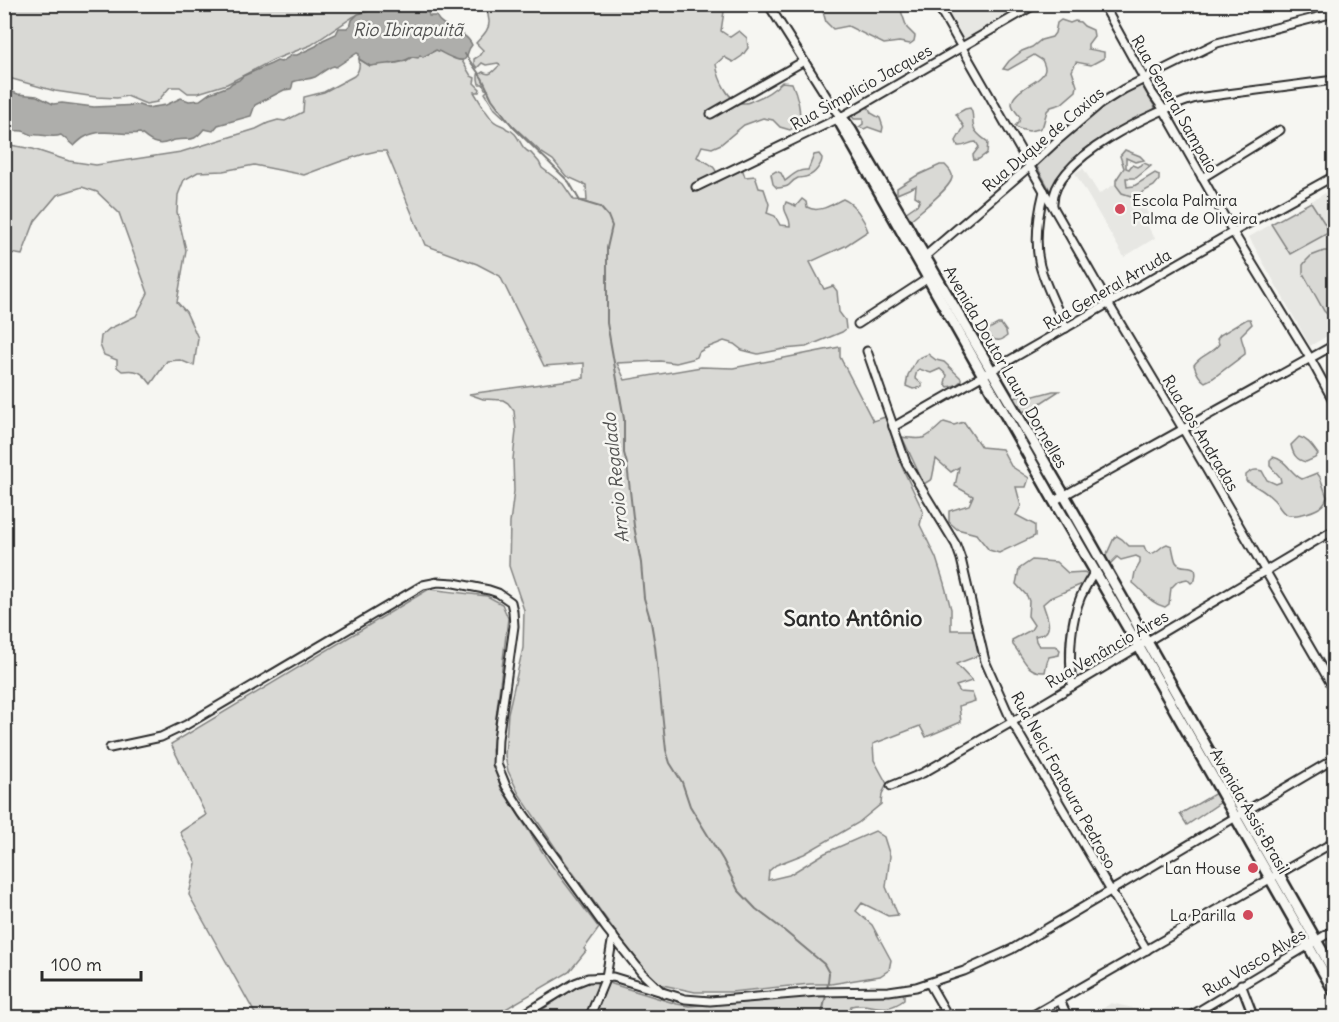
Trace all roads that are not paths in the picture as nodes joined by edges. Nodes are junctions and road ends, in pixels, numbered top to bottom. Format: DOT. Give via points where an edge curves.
graph roads {
  1 [pos="768,4"];
  2 [pos="937,4"];
  3 [pos="1036,4"];
  4 [pos="1103,4"];
  5 [pos="1324,4"];
  6 [pos="1332,14"];
  7 [pos="961,47"];
  8 [pos="804,61"];
  9 [pos="1145,78"];
  10 [pos="1335,80"];
  11 [pos="1164,110"];
  12 [pos="711,114"];
  13 [pos="838,115"];
  14 [pos="1280,130"];
  15 [pos="1030,166"];
  16 [pos="1335,176"];
  17 [pos="1202,178"];
  18 [pos="696,187"];
  19 [pos="1044,190"];
  20 [pos="1054,209"];
  21 [pos="1233,232"];
  22 [pos="921,259"];
  23 [pos="931,275"];
  24 [pos="1108,303"];
  25 [pos="858,324"];
  26 [pos="1066,328"];
  27 [pos="1335,345"];
  28 [pos="867,351"];
  29 [pos="1310,358"];
  30 [pos="987,373"];
  31 [pos="1335,402"];
  32 [pos="893,427"];
  33 [pos="1183,429"];
  34 [pos="1064,495"];
  35 [pos="1054,501"];
  36 [pos="1335,530"];
  37 [pos="1266,570"];
  38 [pos="1095,571"];
  39 [pos="1118,601"];
  40 [pos="1143,645"];
  41 [pos="1072,686"];
  42 [pos="1335,689"];
  43 [pos="1012,722"];
  44 [pos="110,748"];
  45 [pos="1335,759"];
  46 [pos="891,786"];
  47 [pos="1240,814"];
  48 [pos="1335,842"];
  49 [pos="1275,877"];
  50 [pos="1111,891"];
  51 [pos="1335,930"];
  52 [pos="613,936"];
  53 [pos="1312,942"];
  54 [pos="1147,950"];
  55 [pos="1335,972"];
  56 [pos="606,977"];
  57 [pos="929,983"];
  58 [pos="1241,984"];
  59 [pos="1335,990"];
  60 [pos="664,994"];
  61 [pos="1060,1000"];
  62 [pos="518,1017"];
  63 [pos="589,1017"];
  64 [pos="949,1017"];
  65 [pos="1028,1017"];
  66 [pos="1068,1017"];
  67 [pos="1188,1017"];
  68 [pos="1254,1017"];
  1 -- 8 [label="street, Avenida Doutor Lauro Dornelles"];
  2 -- 7 [label="street, Rua dos Andradas"];
  3 -- 7 [label="street, Rua Simplicio Jacques"];
  4 -- 9 [label="street, Rua General Sampaio"];
  5 -- 6 [label="street"];
  6 -- 9 [label="street, Rua Duque de Caxias" via="1217,43"];
  7 -- 13 [label="street, Rua Simplicio Jacques"];
  7 -- 15 [label="street, Rua dos Andradas"];
  8 -- 12 [label="street"];
  8 -- 13 [label="street, Avenida Doutor Lauro Dornelles"];
  9 -- 11 [label="street, Rua General Sampaio"];
  9 -- 15 [label="street, Rua Duque de Caxias" via="1100,104"];
  10 -- 11 [label="street" via="1196,98"];
  11 -- 17 [label="street, Rua General Sampaio"];
  11 -- 20 [label="street" via="1096,147 1074,165 1058,186 1053,197"];
  13 -- 18 [label="street, Rua Simplicio Jacques"];
  13 -- 22 [label="main road, Avenida Doutor Lauro Dornelles"];
  14 -- 17 [label="street"];
  15 -- 19 [label="street, Rua dos Andradas"];
  15 -- 22 [label="street, Rua Duque de Caxias"];
  16 -- 21 [label="street, Rua General Arruda"];
  17 -- 21 [label="street, Rua General Sampaio"];
  19 -- 20 [label="street, Rua dos Andradas"];
  19 -- 26 [label="street" via="1037,232 1040,264"];
  20 -- 24 [label="street, Rua dos Andradas"];
  21 -- 24 [label="street, Rua General Arruda"];
  21 -- 29 [label="street, Rua General Sampaio"];
  22 -- 23 [label="main road, Avenida Doutor Lauro Dornelles"];
  23 -- 25 [label="street"];
  23 -- 30 [label="main road, Avenida Doutor Lauro Dornelles"];
  24 -- 26 [label="street, Rua General Arruda"];
  24 -- 33 [label="street, Rua dos Andradas"];
  26 -- 30 [label="street, Rua General Arruda"];
  27 -- 29 [label="street"];
  28 -- 32 [label="street, Rua Nelci Fontoura Pedroso"];
  29 -- 31 [label="street, Rua General Sampaio"];
  29 -- 33 [label="street"];
  30 -- 32 [label="street, Rua General Arruda"];
  30 -- 34 [label="main road, Avenida Doutor Lauro Dornelles"];
  30 -- 35 [label="main road, Avenida Doutor Lauro Dornelles"];
  32 -- 43 [label="street, Rua Nelci Fontoura Pedroso" via="906,463 956,545 986,661"];
  33 -- 34 [label="street"];
  33 -- 37 [label="street, Rua dos Andradas"];
  34 -- 35 [label="street"];
  34 -- 39 [label="main road, Avenida Doutor Lauro Dornelles"];
  35 -- 38 [label="main road, Avenida Doutor Lauro Dornelles"];
  36 -- 37 [label="street, Rua Venâncio Aires"];
  37 -- 40 [label="street, Rua Venâncio Aires"];
  37 -- 42 [label="street, Rua dos Andradas"];
  38 -- 39 [label="main road, Avenida Doutor Lauro Dornelles"];
  38 -- 41 [label="street" via="1074,616 1070,648"];
  39 -- 40 [label="main road, Avenida Doutor Lauro Dornelles"];
  40 -- 41 [label="street, Rua Venâncio Aires"];
  40 -- 47 [label="main road, Avenida Assis Brasil"];
  41 -- 43 [label="street, Rua Venâncio Aires"];
  43 -- 46 [label="street, Rua Venâncio Aires" via="922,773"];
  43 -- 50 [label="street, Rua Nelci Fontoura Pedroso"];
  44 -- 52 [label="street" via="161,737 186,725 423,585 454,583 498,593 511,602 514,626 497,764 523,813"];
  45 -- 47 [label="street"];
  47 -- 49 [label="main road, Avenida Assis Brasil"];
  47 -- 50 [label="street"];
  48 -- 49 [label="street"];
  49 -- 53 [label="main road, Avenida Assis Brasil"];
  49 -- 54 [label="street"];
  50 -- 54 [label="street, Rua Nelci Fontoura Pedroso"];
  50 -- 57 [label="street" via="1012,949"];
  51 -- 53 [label="street, Rua Vasco Alves"];
  52 -- 56 [label="street"];
  52 -- 60 [label="street"];
  53 -- 55 [label="main road, Avenida Assis Brasil"];
  53 -- 58 [label="street, Rua Vasco Alves"];
  53 -- 59 [label="main road, Avenida Assis Brasil"];
  54 -- 61 [label="street"];
  56 -- 60 [label="street"];
  56 -- 62 [label="street" via="575,983"];
  56 -- 63 [label="street"];
  57 -- 60 [label="street" via="889,991 710,1001"];
  57 -- 64 [label="street"];
  58 -- 67 [label="street, Rua Vasco Alves"];
  58 -- 68 [label="street"];
  61 -- 65 [label="street"];
  61 -- 66 [label="street"];
}
